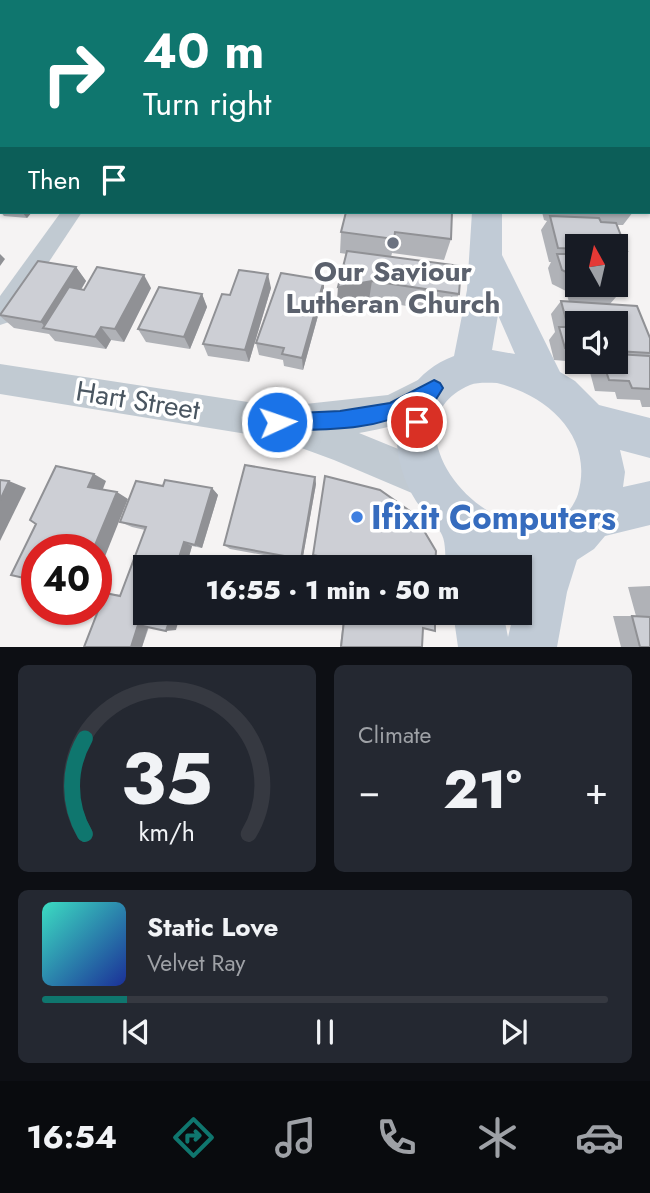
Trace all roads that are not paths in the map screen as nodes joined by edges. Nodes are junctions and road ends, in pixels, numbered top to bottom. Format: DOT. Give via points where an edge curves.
graph roads {
  1 [pos="71,214"];
  2 [pos="487,214"];
  3 [pos="488,259"];
  4 [pos="0,315"];
  5 [pos="470,368"];
  6 [pos="0,379"];
  7 [pos="546,382"];
  8 [pos="434,388"];
  9 [pos="586,421"];
  10 [pos="277,422"];
  11 [pos="650,438"];
  12 [pos="426,480"];
  13 [pos="650,503"];
  14 [pos="576,530"];
  15 [pos="467,546"];
  16 [pos="480,625"];
  17 [pos="484,647"];
  18 [pos="531,647"];
  1 -- 4 [label="street"];
  2 -- 3 [label="main road"];
  3 -- 5 [label="main road"];
  3 -- 7 [label="main road"];
  5 -- 7 [label="main road" via="509,369"];
  5 -- 8 [label="main road"];
  6 -- 10 [label="street, Hart Street"];
  7 -- 9 [label="main road" via="570,400"];
  8 -- 10 [label="street, Hart Street" via="392,411"];
  8 -- 12 [label="main road" via="417,422 416,441"];
  9 -- 11 [label="main road"];
  9 -- 14 [label="main road" via="597,441 604,472"];
  10 -- 12 [label="street, Hart Street"];
  12 -- 15 [label="main road"];
  13 -- 14 [label="main road"];
  14 -- 15 [label="main road" via="525,549 484,538"];
  14 -- 18 [label="main road" via="543,593"];
  16 -- 17 [label="main road"];
}
